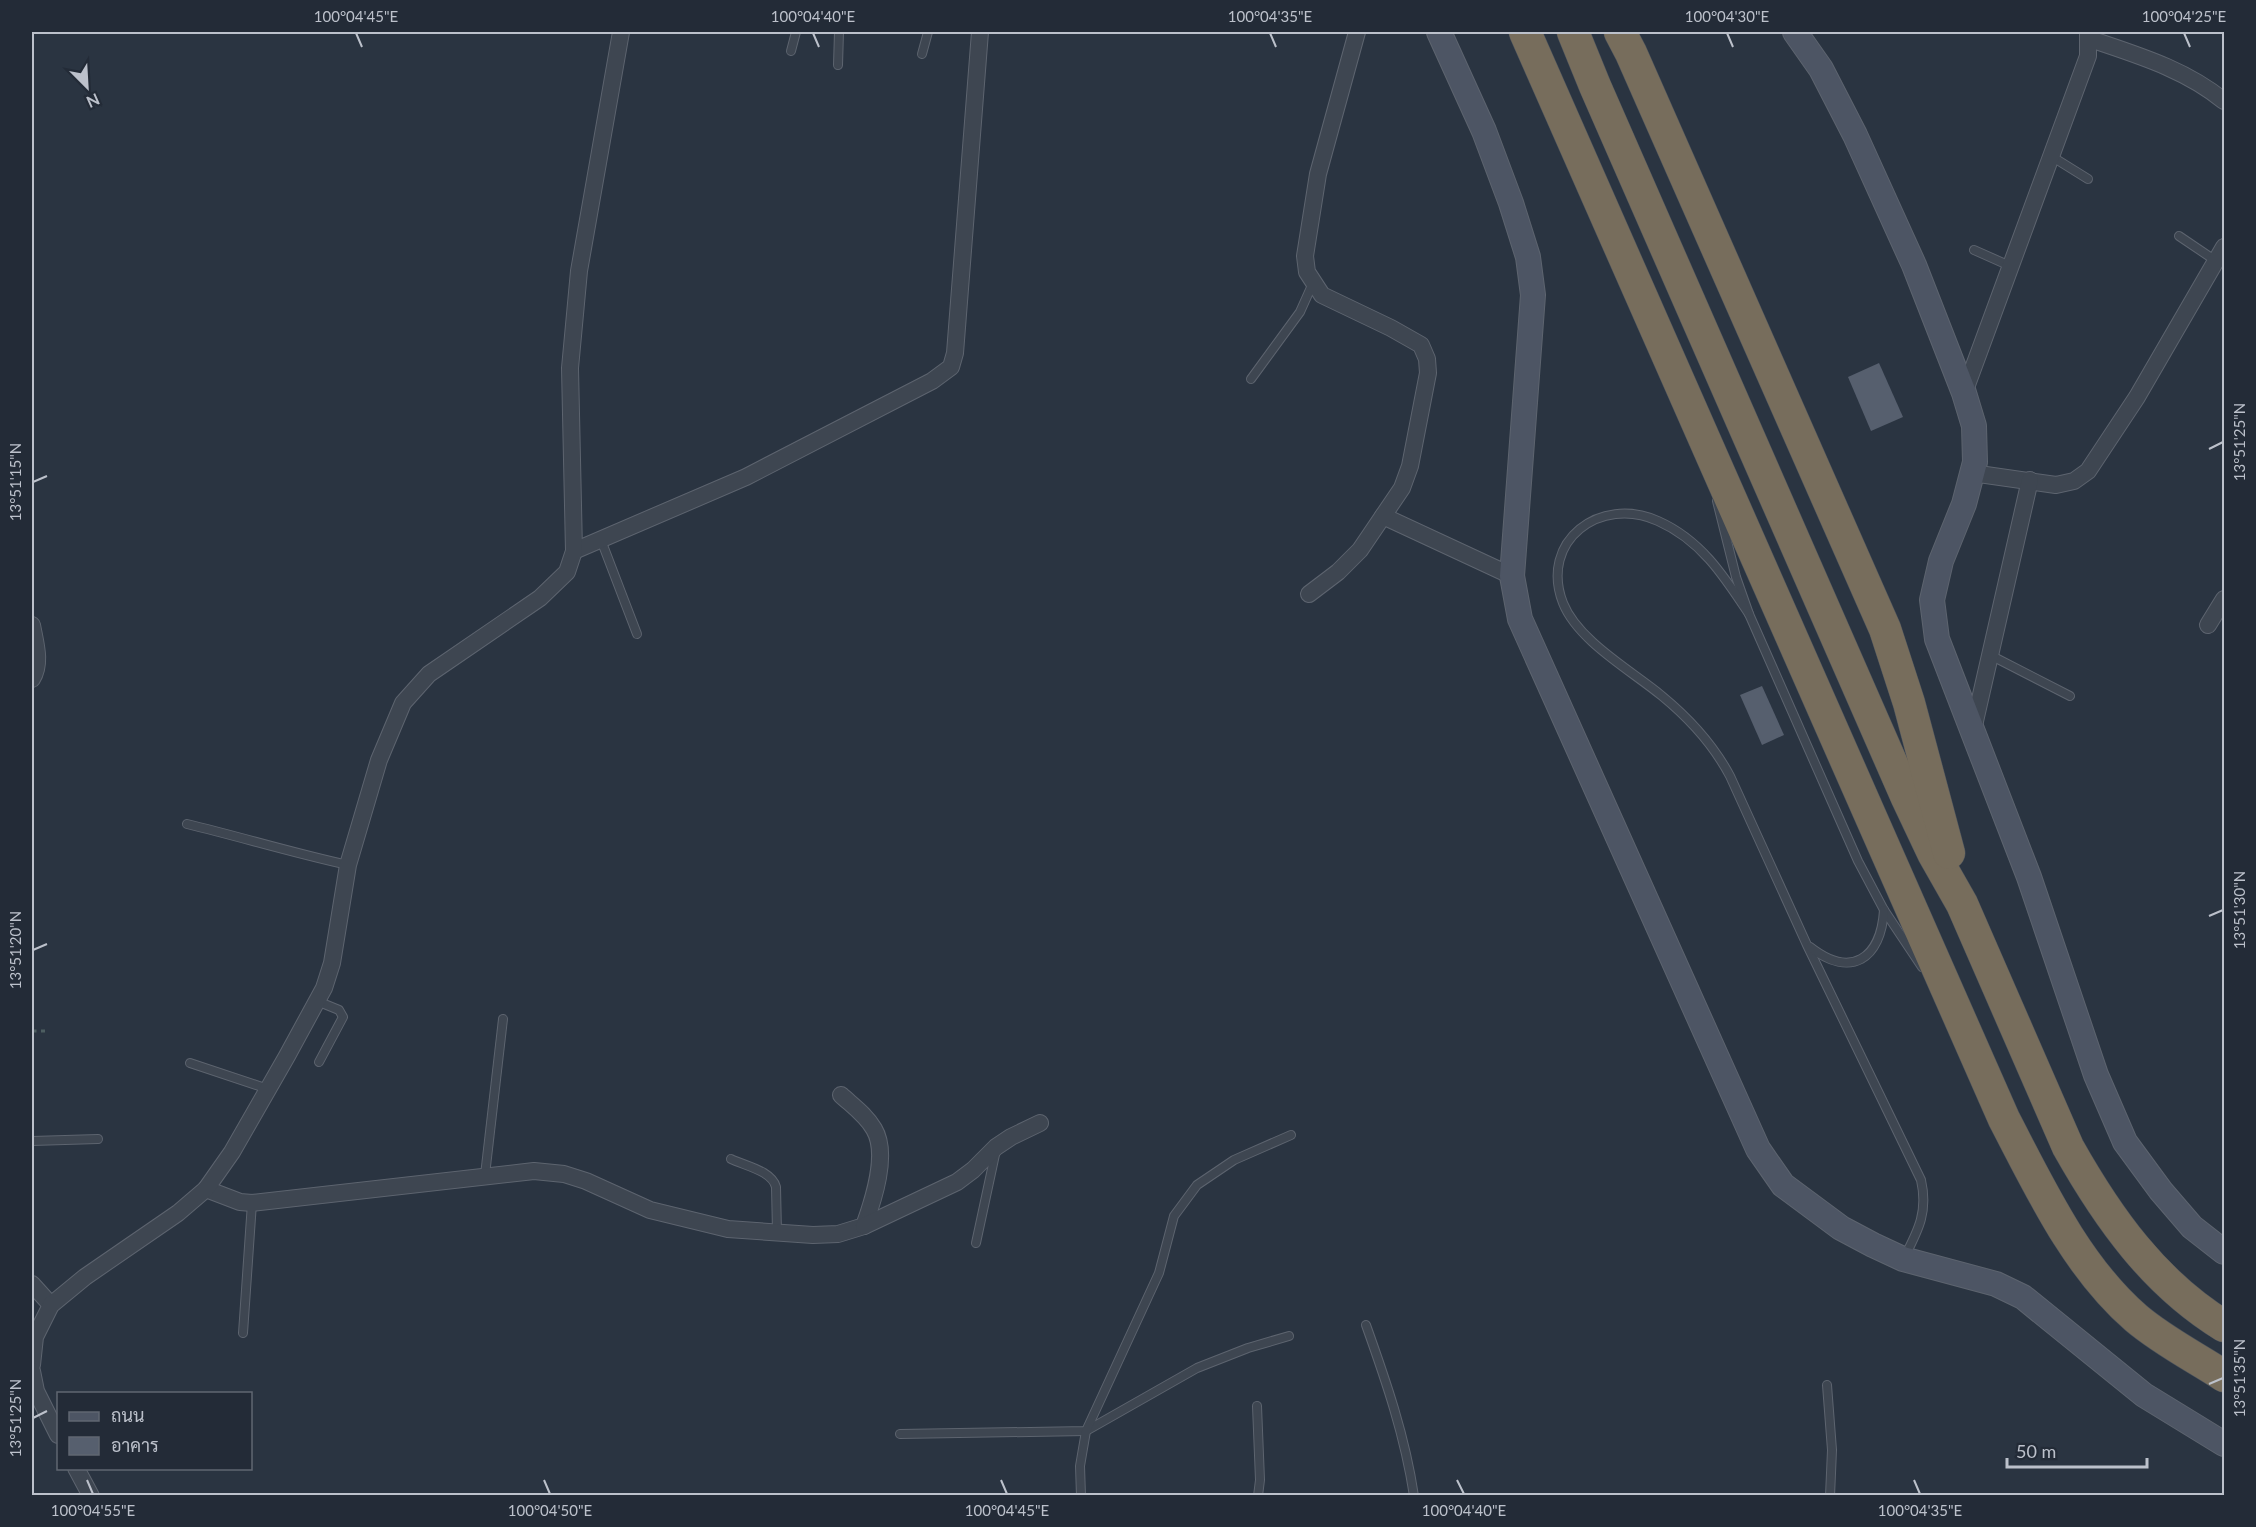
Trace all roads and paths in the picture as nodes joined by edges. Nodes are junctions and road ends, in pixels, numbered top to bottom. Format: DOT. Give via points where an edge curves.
graph roads {
  1 [pos="621,32"];
  2 [pos="796,32"];
  3 [pos="838,32"];
  4 [pos="928,32"];
  5 [pos="980,32"];
  6 [pos="1357,32"];
  7 [pos="1439,32"];
  8 [pos="1525,32"];
  9 [pos="1573,32"];
  10 [pos="1620,32"];
  11 [pos="1795,32"];
  12 [pos="2089,35"];
  13 [pos="791,51"];
  14 [pos="922,54"];
  15 [pos="838,65"];
  16 [pos="2224,101"];
  17 [pos="2051,156"];
  18 [pos="2088,179"];
  19 [pos="2179,236"];
  20 [pos="1974,250"];
  21 [pos="2220,254"];
  22 [pos="2010,266"];
  23 [pos="1313,283"];
  24 [pos="1251,379"];
  25 [pos="1964,393"];
  26 [pos="1699,426"];
  27 [pos="1972,473"];
  28 [pos="1712,480"];
  29 [pos="2030,480"];
  30 [pos="1714,491"];
  31 [pos="1383,516"];
  32 [pos="601,540"];
  33 [pos="574,551"];
  34 [pos="1512,576"];
  35 [pos="1309,594"];
  36 [pos="2224,599"];
  37 [pos="1749,614"];
  38 [pos="32,625"];
  39 [pos="2208,625"];
  40 [pos="637,634"];
  41 [pos="1990,655"];
  42 [pos="32,679"];
  43 [pos="2070,696"];
  44 [pos="1973,730"];
  45 [pos="187,824"];
  46 [pos="348,864"];
  47 [pos="1962,904"];
  48 [pos="1884,910"];
  49 [pos="1807,945"];
  50 [pos="1926,972"];
  51 [pos="1932,981"];
  52 [pos="317,1001"];
  53 [pos="503,1019"];
  54 [pos="1965,1029"];
  55 [pos="32,1031"];
  56 [pos="45,1031"];
  57 [pos="319,1062"];
  58 [pos="190,1063"];
  59 [pos="268,1089"];
  60 [pos="841,1095"];
  61 [pos="1040,1123"];
  62 [pos="1291,1135"];
  63 [pos="98,1139"];
  64 [pos="32,1141"];
  65 [pos="996,1147"];
  66 [pos="731,1159"];
  67 [pos="485,1175"];
  68 [pos="206,1189"];
  69 [pos="252,1203"];
  70 [pos="864,1226"];
  71 [pos="777,1232"];
  72 [pos="976,1243"];
  73 [pos="2224,1251"];
  74 [pos="1903,1259"];
  75 [pos="32,1284"];
  76 [pos="51,1305"];
  77 [pos="2223,1324"];
  78 [pos="1366,1325"];
  79 [pos="243,1333"];
  80 [pos="1290,1336"];
  81 [pos="32,1365"];
  82 [pos="32,1371"];
  83 [pos="2218,1371"];
  84 [pos="1827,1385"];
  85 [pos="1257,1406"];
  86 [pos="1086,1431"];
  87 [pos="57,1433"];
  88 [pos="900,1434"];
  89 [pos="2224,1444"];
  90 [pos="77,1470"];
  91 [pos="91,1496"];
  92 [pos="1081,1496"];
  93 [pos="1258,1496"];
  94 [pos="1414,1496"];
  95 [pos="1830,1496"];
  1 -- 33 [label="street" via="579,271 570,368"];
  2 -- 13 [label="lane"];
  3 -- 15 [label="lane"];
  4 -- 14 [label="lane"];
  5 -- 32 [label="street" via="951,367 932,381 746,477"];
  6 -- 23 [label="street" via="1318,174 1305,256 1306,272"];
  7 -- 34 [label="main road" via="1484,131 1528,256 1533,295"];
  8 -- 26 [label="highway"];
  9 -- 47 [label="highway" via="1907,798"];
  10 -- 47 [label="highway" via="1885,629 1909,703"];
  11 -- 25 [label="main road" via="1821,69 1855,135 1914,265"];
  12 -- 16 [label="street" via="2170,68"];
  12 -- 17 [label="street" via="2088,56"];
  17 -- 18 [label="lane"];
  17 -- 22 [label="street"];
  19 -- 21 [label="lane"];
  20 -- 22 [label="lane"];
  21 -- 29 [label="street" via="2137,397 2088,471 2056,485"];
  22 -- 25 [label="street"];
  23 -- 24 [label="lane" via="1300,312"];
  23 -- 31 [label="street" via="1322,295 1421,345 1426,359 1428,373 1410,466 1402,488"];
  25 -- 27 [label="main road" via="1974,426 1976,462"];
  26 -- 28 [label="lane"];
  26 -- 54 [label="highway"];
  27 -- 29 [label="street"];
  27 -- 44 [label="main road" via="1941,561 1932,600 1936,639"];
  29 -- 41 [label="street"];
  30 -- 37 [label="lane"];
  31 -- 34 [label="street"];
  31 -- 35 [label="street" via="1360,550"];
  32 -- 33 [label="street"];
  32 -- 40 [label="lane"];
  33 -- 46 [label="street" via="567,572 540,598 429,674 403,703 379,760"];
  34 -- 74 [label="main road" via="1520,620 1758,1149 1783,1185 1841,1228"];
  36 -- 39 [label="street"];
  37 -- 48 [label="lane" via="1858,861"];
  37 -- 49 [label="lane" via="1723,574 1699,547 1645,516 1615,513 1588,522 1566,544 1558,576 1570,617 1605,651 1682,713 1720,756"];
  38 -- 42 [label="street" via="37,658"];
  41 -- 43 [label="lane"];
  41 -- 44 [label="street"];
  44 -- 73 [label="main road" via="2029,877 2096,1075 2125,1142 2192,1227"];
  45 -- 46 [label="lane"];
  46 -- 52 [label="street" via="332,963"];
  47 -- 77 [label="highway" via="2048,1103 2089,1185 2134,1248 2161,1277 2188,1302"];
  48 -- 49 [label="lane" via="1881,934 1874,948 1857,960 1833,962"];
  48 -- 50 [label="lane"];
  49 -- 74 [label="lane" via="1922,1180 1922,1218"];
  51 -- 54 [label="lane"];
  52 -- 57 [label="lane" via="339,1010 343,1017"];
  52 -- 59 [label="street"];
  53 -- 67 [label="lane"];
  54 -- 83 [label="highway" via="2014,1137 2080,1254 2134,1316"];
  55 -- 56 [label="path"];
  58 -- 59 [label="lane"];
  59 -- 68 [label="street"];
  60 -- 70 [label="street" via="878,1136 877,1180"];
  61 -- 65 [label="street"];
  62 -- 86 [label="lane" via="1234,1160 1197,1185 1174,1216 1159,1274"];
  63 -- 64 [label="lane"];
  65 -- 70 [label="street" via="957,1182"];
  65 -- 72 [label="lane"];
  66 -- 71 [label="lane" via="774,1180"];
  67 -- 69 [label="street"];
  67 -- 71 [label="street" via="534,1171 564,1174 686,1221"];
  68 -- 69 [label="street"];
  68 -- 76 [label="street"];
  69 -- 79 [label="lane"];
  70 -- 71 [label="street" via="838,1234"];
  74 -- 89 [label="main road" via="1996,1284 2022,1297 2144,1395"];
  75 -- 76 [label="street"];
  76 -- 81 [label="street" via="35,1337"];
  78 -- 94 [label="lane" via="1388,1385"];
  80 -- 86 [label="lane" via="1197,1368"];
  82 -- 87 [label="street" via="36,1391"];
  84 -- 95 [label="lane" via="1832,1450"];
  85 -- 93 [label="lane"];
  86 -- 88 [label="lane"];
  86 -- 92 [label="lane" via="1080,1466"];
  90 -- 91 [label="street"];
}
